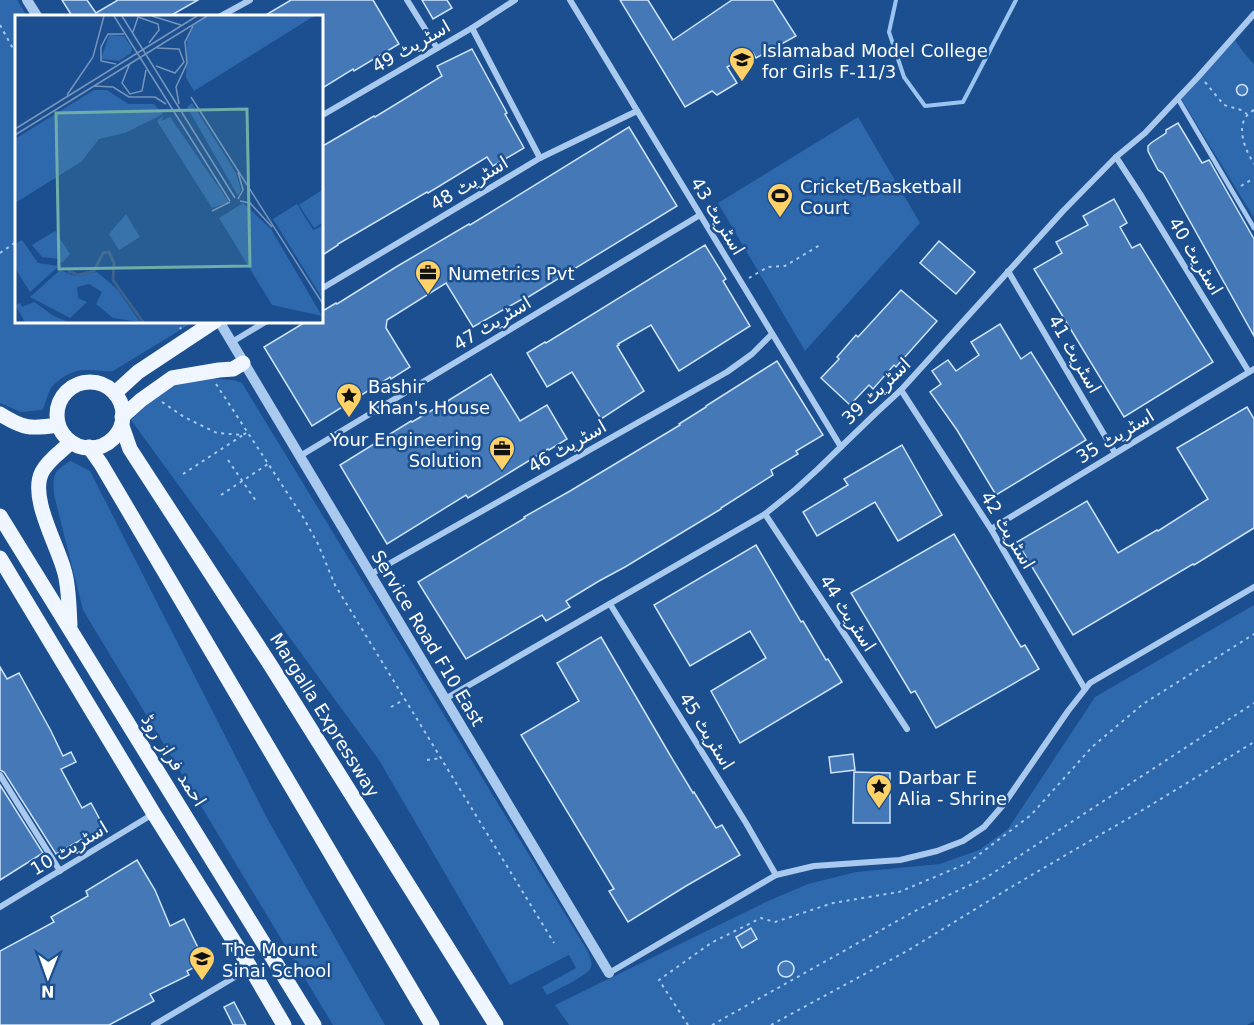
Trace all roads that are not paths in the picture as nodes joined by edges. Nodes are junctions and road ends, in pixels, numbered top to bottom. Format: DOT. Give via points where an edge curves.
graph roads {
  1 [pos="27,0"];
  2 [pos="250,0"];
  3 [pos="407,0"];
  4 [pos="516,0"];
  5 [pos="570,0"];
  6 [pos="1254,14"];
  7 [pos="36,15"];
  8 [pos="223,15"];
  9 [pos="472,28"];
  10 [pos="437,48"];
  11 [pos="1178,99"];
  12 [pos="637,111"];
  13 [pos="322,115"];
  14 [pos="1116,157"];
  15 [pos="540,158"];
  16 [pos="700,215"];
  17 [pos="1254,228"];
  18 [pos="1008,271"];
  19 [pos="322,288"];
  20 [pos="215,322"];
  21 [pos="218,322"];
  22 [pos="265,322"];
  23 [pos="772,334"];
  24 [pos="231,342"];
  25 [pos="243,363"];
  26 [pos="1251,370"];
  27 [pos="901,390"];
  28 [pos="115,393"];
  29 [pos="0,414"];
  30 [pos="122,422"];
  31 [pos="58,424"];
  32 [pos="71,442"];
  33 [pos="89,447"];
  34 [pos="841,447"];
  35 [pos="1115,453"];
  36 [pos="300,456"];
  37 [pos="765,514"];
  38 [pos="0,516"];
  39 [pos="991,528"];
  40 [pos="0,558"];
  41 [pos="370,574"];
  42 [pos="1254,587"];
  43 [pos="610,603"];
  44 [pos="71,631"];
  45 [pos="1085,689"];
  46 [pos="445,699"];
  47 [pos="906,729"];
  48 [pos="0,775"];
  49 [pos="154,814"];
  50 [pos="60,871"];
  51 [pos="776,875"];
  52 [pos="0,907"];
  53 [pos="250,967"];
  54 [pos="609,973"];
  55 [pos="154,1025"];
  56 [pos="284,1025"];
  57 [pos="314,1025"];
  58 [pos="432,1025"];
  59 [pos="496,1025"];
  1 -- 7 [label="street"];
  2 -- 8 [label="street"];
  3 -- 10 [label="street"];
  4 -- 9 [label="street, اسٹریٹ 49"];
  5 -- 12 [label="street, اسٹریٹ 43"];
  6 -- 11 [label="street, اسٹریٹ 39"];
  9 -- 10 [label="street, اسٹریٹ 49"];
  9 -- 15 [label="street"];
  10 -- 13 [label="street, اسٹریٹ 49"];
  11 -- 14 [label="street, اسٹریٹ 39"];
  11 -- 17 [label="lane"];
  12 -- 15 [label="street, اسٹریٹ 48"];
  12 -- 16 [label="street, اسٹریٹ 43"];
  14 -- 18 [label="street, اسٹریٹ 39"];
  14 -- 26 [label="street, اسٹریٹ 40"];
  15 -- 19 [label="street, اسٹریٹ 48"];
  16 -- 23 [label="street, اسٹریٹ 43"];
  16 -- 36 [label="street, اسٹریٹ 47"];
  18 -- 27 [label="street, اسٹریٹ 39"];
  18 -- 35 [label="street, اسٹریٹ 41"];
  20 -- 28 [label="main road" via="138,372"];
  21 -- 24 [label="street, Service Road F10 East"];
  22 -- 24 [label="street"];
  23 -- 34 [label="street, اسٹریٹ 43"];
  23 -- 41 [label="street, اسٹریٹ 46" via="728,372"];
  24 -- 25 [label="street, Service Road F10 East"];
  25 -- 30 [label="main road" via="233,369 172,378 141,400"];
  25 -- 36 [label="street, Service Road F10 East"];
  26 -- 35 [label="street, اسٹریٹ 35"];
  27 -- 34 [label="street, اسٹریٹ 39"];
  27 -- 39 [label="street, اسٹریٹ 42"];
  28 -- 30 [label="main road" via="123,408"];
  28 -- 31 [label="main road" via="100,383 83,382 68,390 58,404"];
  29 -- 31 [label="main road" via="21,426"];
  30 -- 33 [label="main road" via="112,440"];
  30 -- 59 [label="main road, Margalla Expressway" via="130,449"];
  31 -- 32 [label="main road"];
  32 -- 33 [label="main road"];
  32 -- 44 [label="main road" via="41,473 39,496 65,571"];
  33 -- 58 [label="main road"];
  34 -- 37 [label="street, اسٹریٹ 39"];
  35 -- 39 [label="street, اسٹریٹ 35"];
  36 -- 41 [label="street, Service Road F10 East"];
  37 -- 43 [label="street, اسٹریٹ 39"];
  37 -- 47 [label="street, اسٹریٹ 44"];
  38 -- 44 [label="main road, احمد فراز روڈ"];
  39 -- 45 [label="street, اسٹریٹ 42"];
  40 -- 49 [label="main road"];
  41 -- 46 [label="street, Service Road F10 East"];
  42 -- 45 [label="street"];
  43 -- 46 [label="street, اسٹریٹ 39"];
  43 -- 51 [label="street, اسٹریٹ 45"];
  44 -- 57 [label="main road, احمد فراز روڈ"];
  45 -- 51 [label="street" via="1004,804 984,827 963,841 900,860 814,866"];
  46 -- 54 [label="street, Service Road F10 East"];
  48 -- 50 [label="street"];
  49 -- 50 [label="street, اسٹریٹ 10"];
  49 -- 53 [label="main road"];
  50 -- 52 [label="street, اسٹریٹ 10"];
  51 -- 54 [label="street"];
  53 -- 55 [label="street"];
  53 -- 56 [label="main road"];
}
